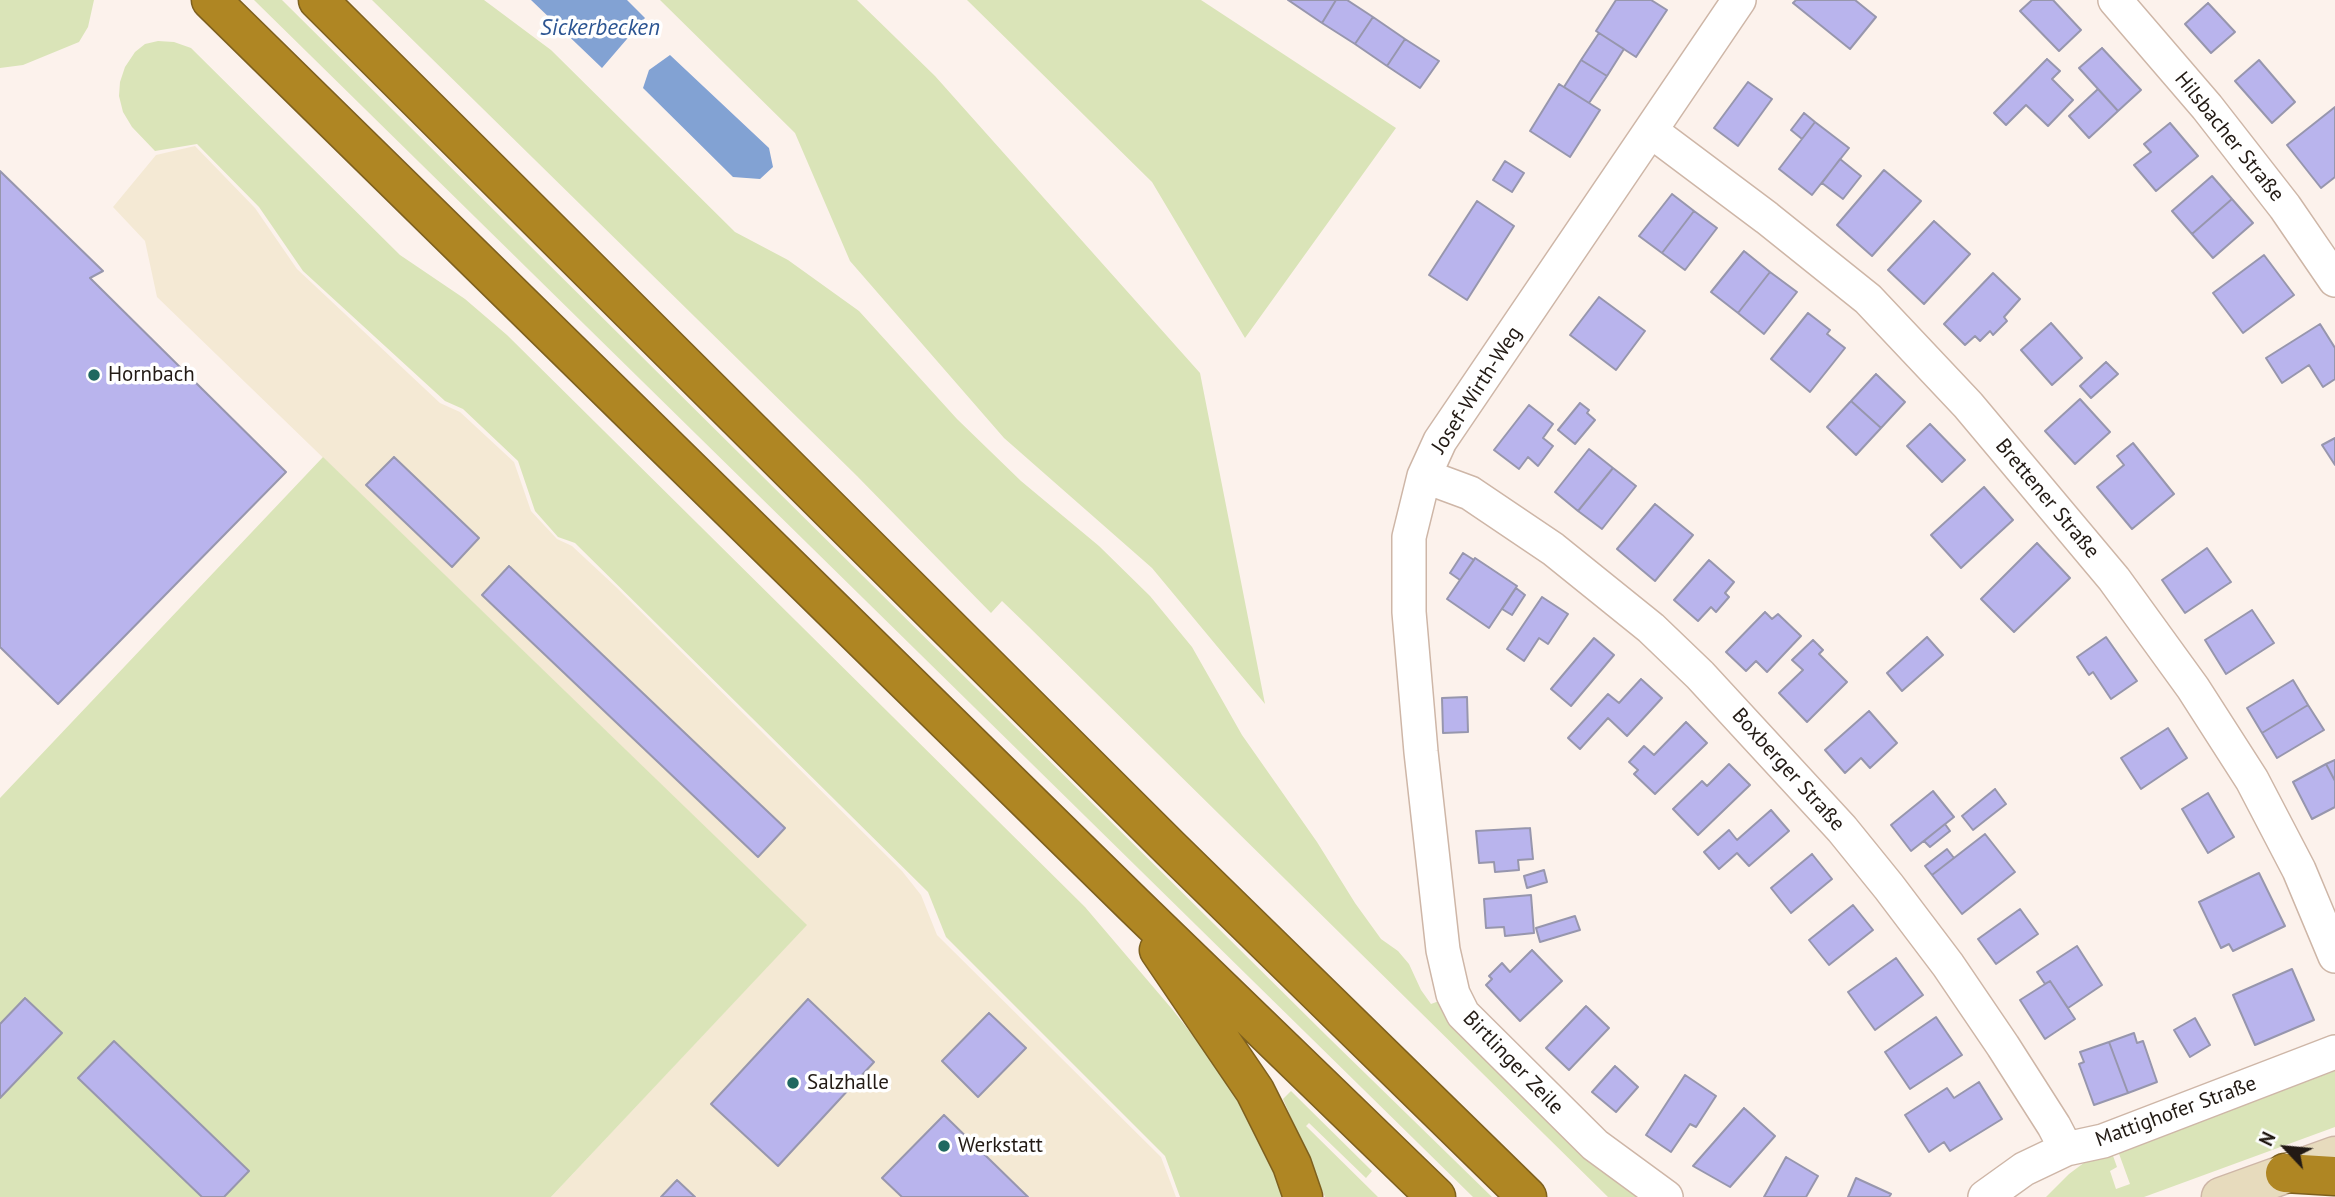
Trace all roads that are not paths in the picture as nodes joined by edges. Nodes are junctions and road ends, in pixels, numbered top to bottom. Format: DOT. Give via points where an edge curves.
graph roads {
  1 [pos="211,0"];
  2 [pos="318,0"];
  3 [pos="1740,0"];
  4 [pos="2121,2"];
  5 [pos="1651,131"];
  6 [pos="2335,280"];
  7 [pos="1424,476"];
  8 [pos="1435,884"];
  9 [pos="1138,908"];
  10 [pos="2335,956"];
  11 [pos="2335,1052"];
  12 [pos="2066,1149"];
  13 [pos="2335,1156"];
  14 [pos="2285,1173"];
  15 [pos="2335,1176"];
  16 [pos="1303,1197"];
  17 [pos="1436,1197"];
  18 [pos="1528,1197"];
  19 [pos="1666,1197"];
  20 [pos="1984,1197"];
  21 [pos="2221,1197"];
  1 -- 9 [label="highway"];
  2 -- 18 [label="highway" via="1171,849"];
  3 -- 5 [label="street, Josef-Wirth-Weg"];
  4 -- 6 [label="street, Hilsbacher Straße" via="2285,207"];
  5 -- 7 [label="street, Josef-Wirth-Weg" via="1440,442"];
  5 -- 10 [label="street, Brettener Straße" via="1868,299 1968,405 2114,579 2252,780"];
  7 -- 8 [label="street, Josef-Wirth-Weg" via="1409,537 1409,612"];
  7 -- 12 [label="street, Boxberger Straße" via="1470,493 1553,549 1651,628 1700,675 1842,829 1889,887 2003,1046"];
  8 -- 19 [label="street, Birtlinger Zeile" via="1443,950 1453,994 1463,1014 1595,1145"];
  9 -- 16 [label="highway" via="1166,962 1255,1091"];
  9 -- 17 [label="highway"];
  11 -- 12 [label="street, Mattighofer Straße" via="2104,1141"];
  12 -- 20 [label="street, Mattighofer Straße" via="2024,1169"];
  13 -- 14 [label="main road"];
  14 -- 15 [label="highway"];
  14 -- 21 [label="main road"];
}
